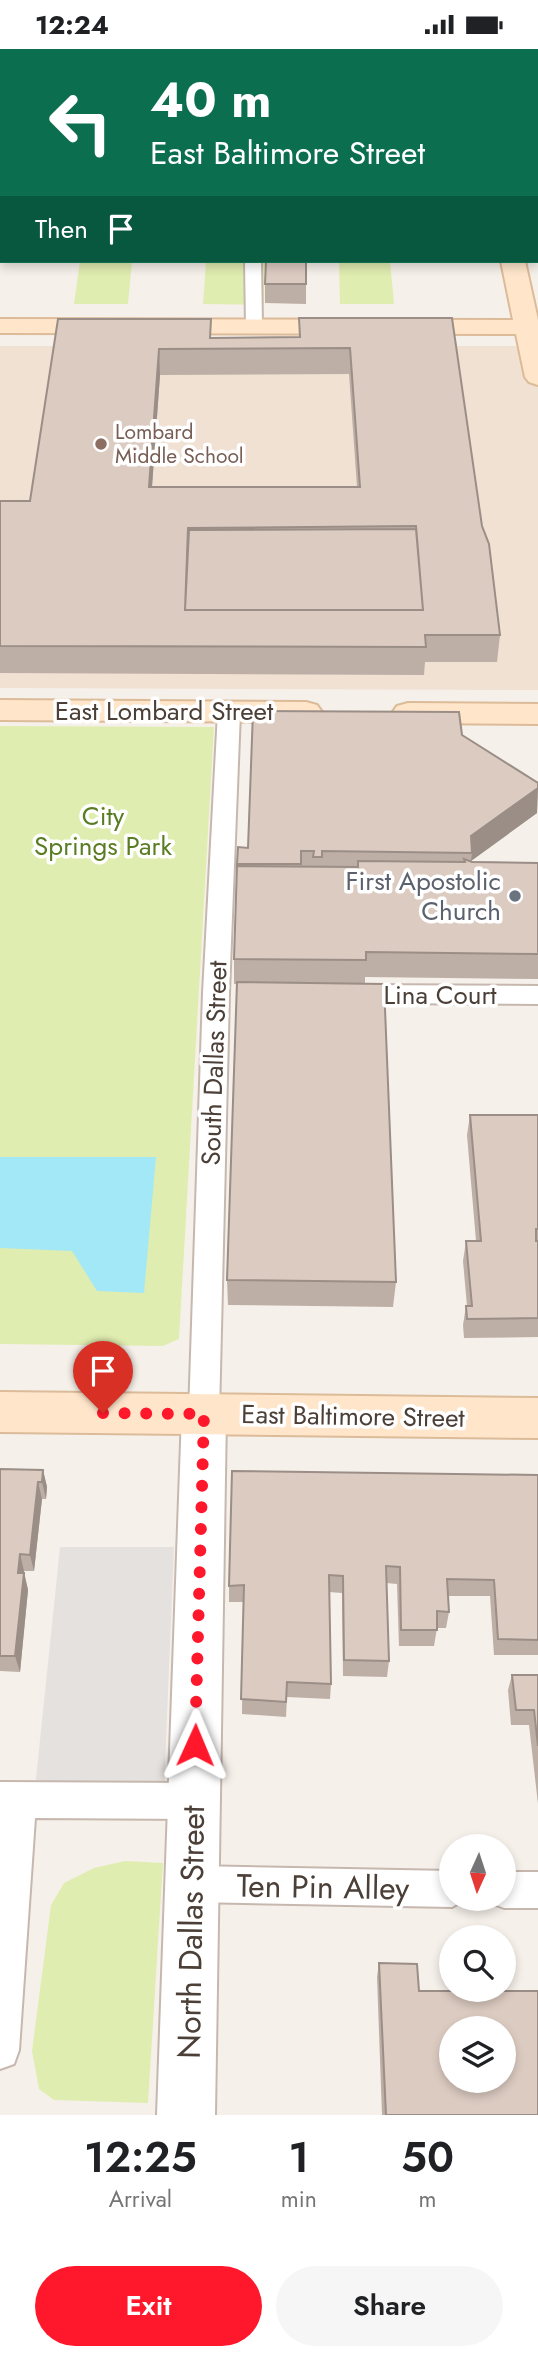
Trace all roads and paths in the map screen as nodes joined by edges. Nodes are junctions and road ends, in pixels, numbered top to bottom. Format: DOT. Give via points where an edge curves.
graph roads {
  1 [pos="253,263"];
  2 [pos="514,263"];
  3 [pos="0,326"];
  4 [pos="254,327"];
  5 [pos="533,327"];
  6 [pos="538,377"];
  7 [pos="0,710"];
  8 [pos="229,712"];
  9 [pos="336,712"];
  10 [pos="377,713"];
  11 [pos="538,714"];
  12 [pos="216,993"];
  13 [pos="242,993"];
  14 [pos="323,994"];
  15 [pos="538,995"];
  16 [pos="0,1412"];
  17 [pos="204,1414"];
  18 [pos="538,1418"];
  19 [pos="10,1800"];
  20 [pos="194,1801"];
  21 [pos="194,1884"];
  22 [pos="439,1889"];
  23 [pos="516,1890"];
  24 [pos="538,1890"];
  25 [pos="0,2050"];
  26 [pos="186,2115"];
  1 -- 4 [label="lane"];
  2 -- 5 [label="main road"];
  3 -- 4 [label="main road"];
  4 -- 5 [label="main road"];
  5 -- 6 [label="main road"];
  7 -- 8 [label="main road, East Lombard Street"];
  8 -- 9 [label="main road, East Lombard Street"];
  8 -- 12 [label="lane, South Dallas Street"];
  10 -- 11 [label="main road"];
  12 -- 13 [label="lane"];
  12 -- 17 [label="lane, South Dallas Street"];
  14 -- 15 [label="lane, Lina Court"];
  16 -- 17 [label="main road, East Baltimore Street"];
  17 -- 18 [label="main road, East Baltimore Street"];
  17 -- 20 [label="street, North Dallas Street"];
  19 -- 20 [label="lane"];
  19 -- 25 [label="lane"];
  20 -- 21 [label="street, North Dallas Street"];
  21 -- 22 [label="lane, Ten Pin Alley"];
  21 -- 26 [label="street, North Dallas Street"];
  23 -- 24 [label="lane"];
}
